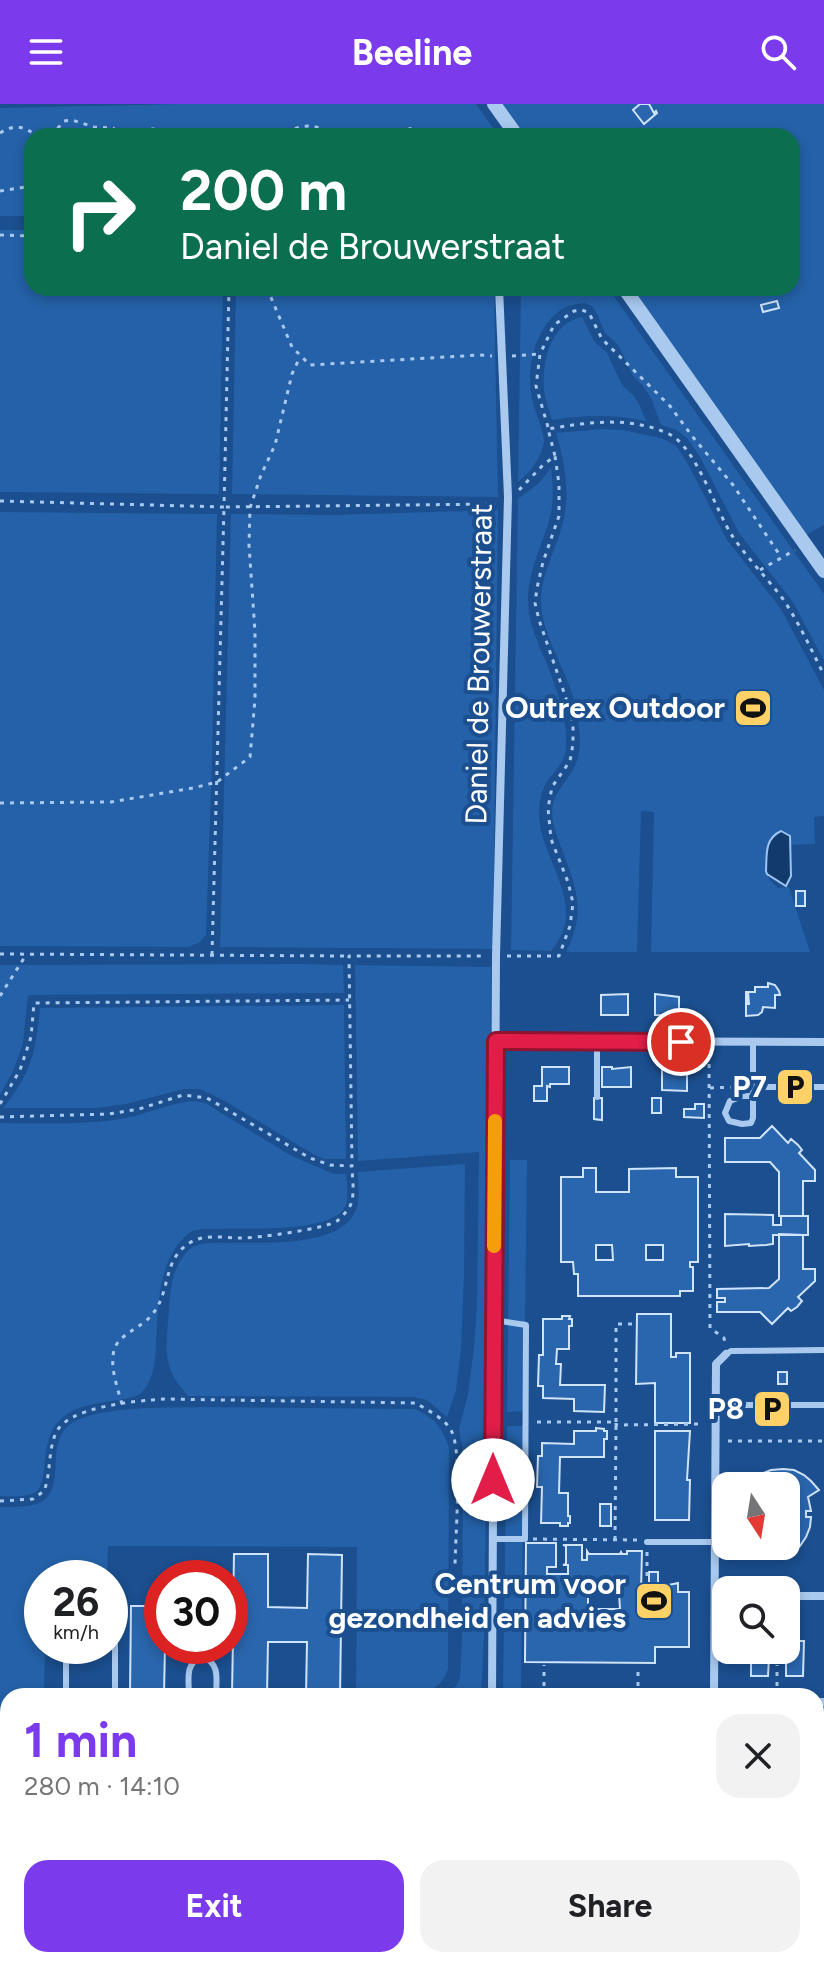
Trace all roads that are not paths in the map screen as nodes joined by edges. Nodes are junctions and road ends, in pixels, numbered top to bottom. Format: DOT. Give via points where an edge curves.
graph roads {
  1 [pos="494,104"];
  2 [pos="511,128"];
  3 [pos="499,296"];
  4 [pos="630,296"];
  5 [pos="824,571"];
  6 [pos="496,1041"];
  7 [pos="597,1042"];
  8 [pos="753,1042"];
  9 [pos="824,1042"];
  10 [pos="753,1087"];
  11 [pos="823,1087"];
  12 [pos="753,1096"];
  13 [pos="597,1097"];
  14 [pos="494,1320"];
  15 [pos="824,1350"];
  16 [pos="726,1354"];
  17 [pos="716,1405"];
  18 [pos="824,1405"];
  19 [pos="715,1472"];
  20 [pos="493,1539"];
  21 [pos="647,1542"];
  22 [pos="712,1542"];
  23 [pos="800,1596"];
  24 [pos="824,1596"];
  25 [pos="66,1664"];
  26 [pos="115,1664"];
  27 [pos="714,1664"];
  28 [pos="66,1688"];
  29 [pos="115,1688"];
  30 [pos="189,1688"];
  31 [pos="216,1688"];
  32 [pos="492,1688"];
  33 [pos="714,1688"];
  1 -- 2 [label="street"];
  3 -- 6 [label="street, Daniel de Brouwerstraat" via="508,497"];
  4 -- 5 [label="street"];
  6 -- 7 [label="street"];
  6 -- 14 [label="street, Daniel de Brouwerstraat"];
  7 -- 8 [label="street"];
  7 -- 13 [label="lane"];
  8 -- 9 [label="street"];
  8 -- 10 [label="lane"];
  10 -- 11 [label="lane"];
  10 -- 12 [label="lane"];
  12 -- 12 [label="lane" via="730,1101 727,1118 751,1123"];
  14 -- 20 [label="street, Daniel de Brouwerstraat"];
  14 -- 20 [label="lane" via="526,1325 526,1422 525,1539"];
  15 -- 16 [label="lane"];
  16 -- 17 [label="street" via="716,1364"];
  17 -- 18 [label="lane"];
  17 -- 19 [label="street"];
  20 -- 32 [label="street, Daniel de Brouwerstraat"];
  21 -- 22 [label="lane"];
  23 -- 24 [label="street"];
  25 -- 28 [label="lane"];
  26 -- 29 [label="lane"];
  27 -- 33 [label="street"];
  30 -- 31 [label="lane" via="189,1668 203,1657 216,1667"];
}
